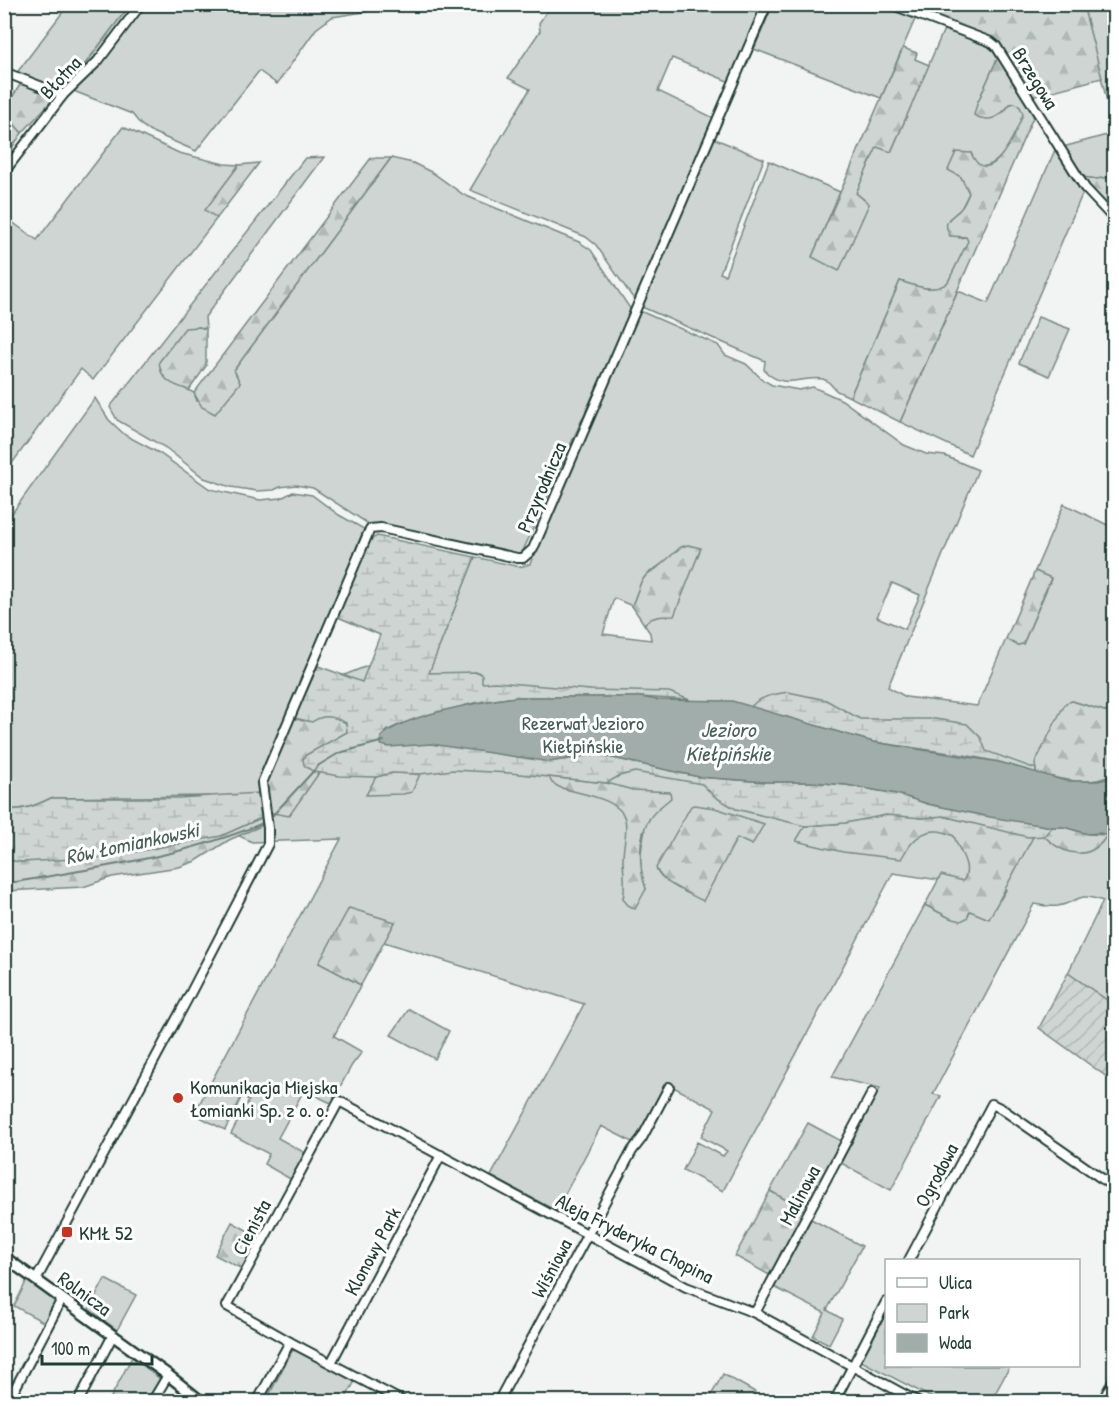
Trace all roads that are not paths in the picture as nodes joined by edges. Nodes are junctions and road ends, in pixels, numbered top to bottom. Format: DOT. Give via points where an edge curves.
graph roads {
  1 [pos="141,4"];
  2 [pos="767,4"];
  3 [pos="890,4"];
  4 [pos="4,72"];
  5 [pos="63,95"];
  6 [pos="4,172"];
  7 [pos="1114,219"];
  8 [pos="669,1087"];
  9 [pos="872,1093"];
  10 [pos="339,1101"];
  11 [pos="441,1155"];
  12 [pos="1114,1187"];
  13 [pos="588,1234"];
  14 [pos="4,1257"];
  15 [pos="910,1259"];
  16 [pos="36,1280"];
  17 [pos="62,1299"];
  18 [pos="885,1304"];
  19 [pos="755,1313"];
  20 [pos="113,1335"];
  21 [pos="290,1342"];
  22 [pos="331,1363"];
  23 [pos="852,1366"];
  24 [pos="168,1375"];
  25 [pos="1114,1379"];
  26 [pos="8,1401"];
  27 [pos="78,1401"];
  28 [pos="152,1401"];
  29 [pos="201,1401"];
  30 [pos="257,1401"];
  31 [pos="404,1401"];
  32 [pos="498,1401"];
  33 [pos="834,1401"];
  34 [pos="918,1401"];
  35 [pos="1102,1401"];
  1 -- 5 [label="street, Błotna" via="98,61"];
  2 -- 16 [label="street, Przyrodnicza" via="533,549 517,558 381,528 370,529 262,783 268,844"];
  3 -- 7 [label="street, Brzegowa" via="996,46 1085,188"];
  4 -- 5 [label="street"];
  5 -- 6 [label="street, Błotna"];
  8 -- 13 [label="street, Wiśniowa"];
  9 -- 19 [label="street, Malinowa"];
  10 -- 11 [label="street, Aleja Fryderyka Chopina"];
  10 -- 21 [label="street, Cienista" via="227,1306"];
  11 -- 13 [label="street, Aleja Fryderyka Chopina"];
  11 -- 22 [label="street, Klonowy Park"];
  12 -- 15 [label="street, Ogrodowa" via="992,1104"];
  13 -- 19 [label="street, Aleja Fryderyka Chopina" via="686,1287"];
  13 -- 32 [label="street, Wiśniowa"];
  14 -- 16 [label="street, Rolnicza"];
  16 -- 17 [label="street, Rolnicza"];
  17 -- 20 [label="street, Rolnicza"];
  17 -- 26 [label="street"];
  18 -- 23 [label="street"];
  19 -- 23 [label="street, Aleja Fryderyka Chopina"];
  20 -- 24 [label="street, Rolnicza"];
  20 -- 27 [label="street"];
  21 -- 22 [label="street, Cienista"];
  21 -- 30 [label="street"];
  22 -- 31 [label="street, Cienista"];
  23 -- 33 [label="street"];
  23 -- 34 [label="street, Aleja Fryderyka Chopina"];
  24 -- 28 [label="street"];
  24 -- 29 [label="street, Rolnicza"];
  25 -- 35 [label="street"];
}
